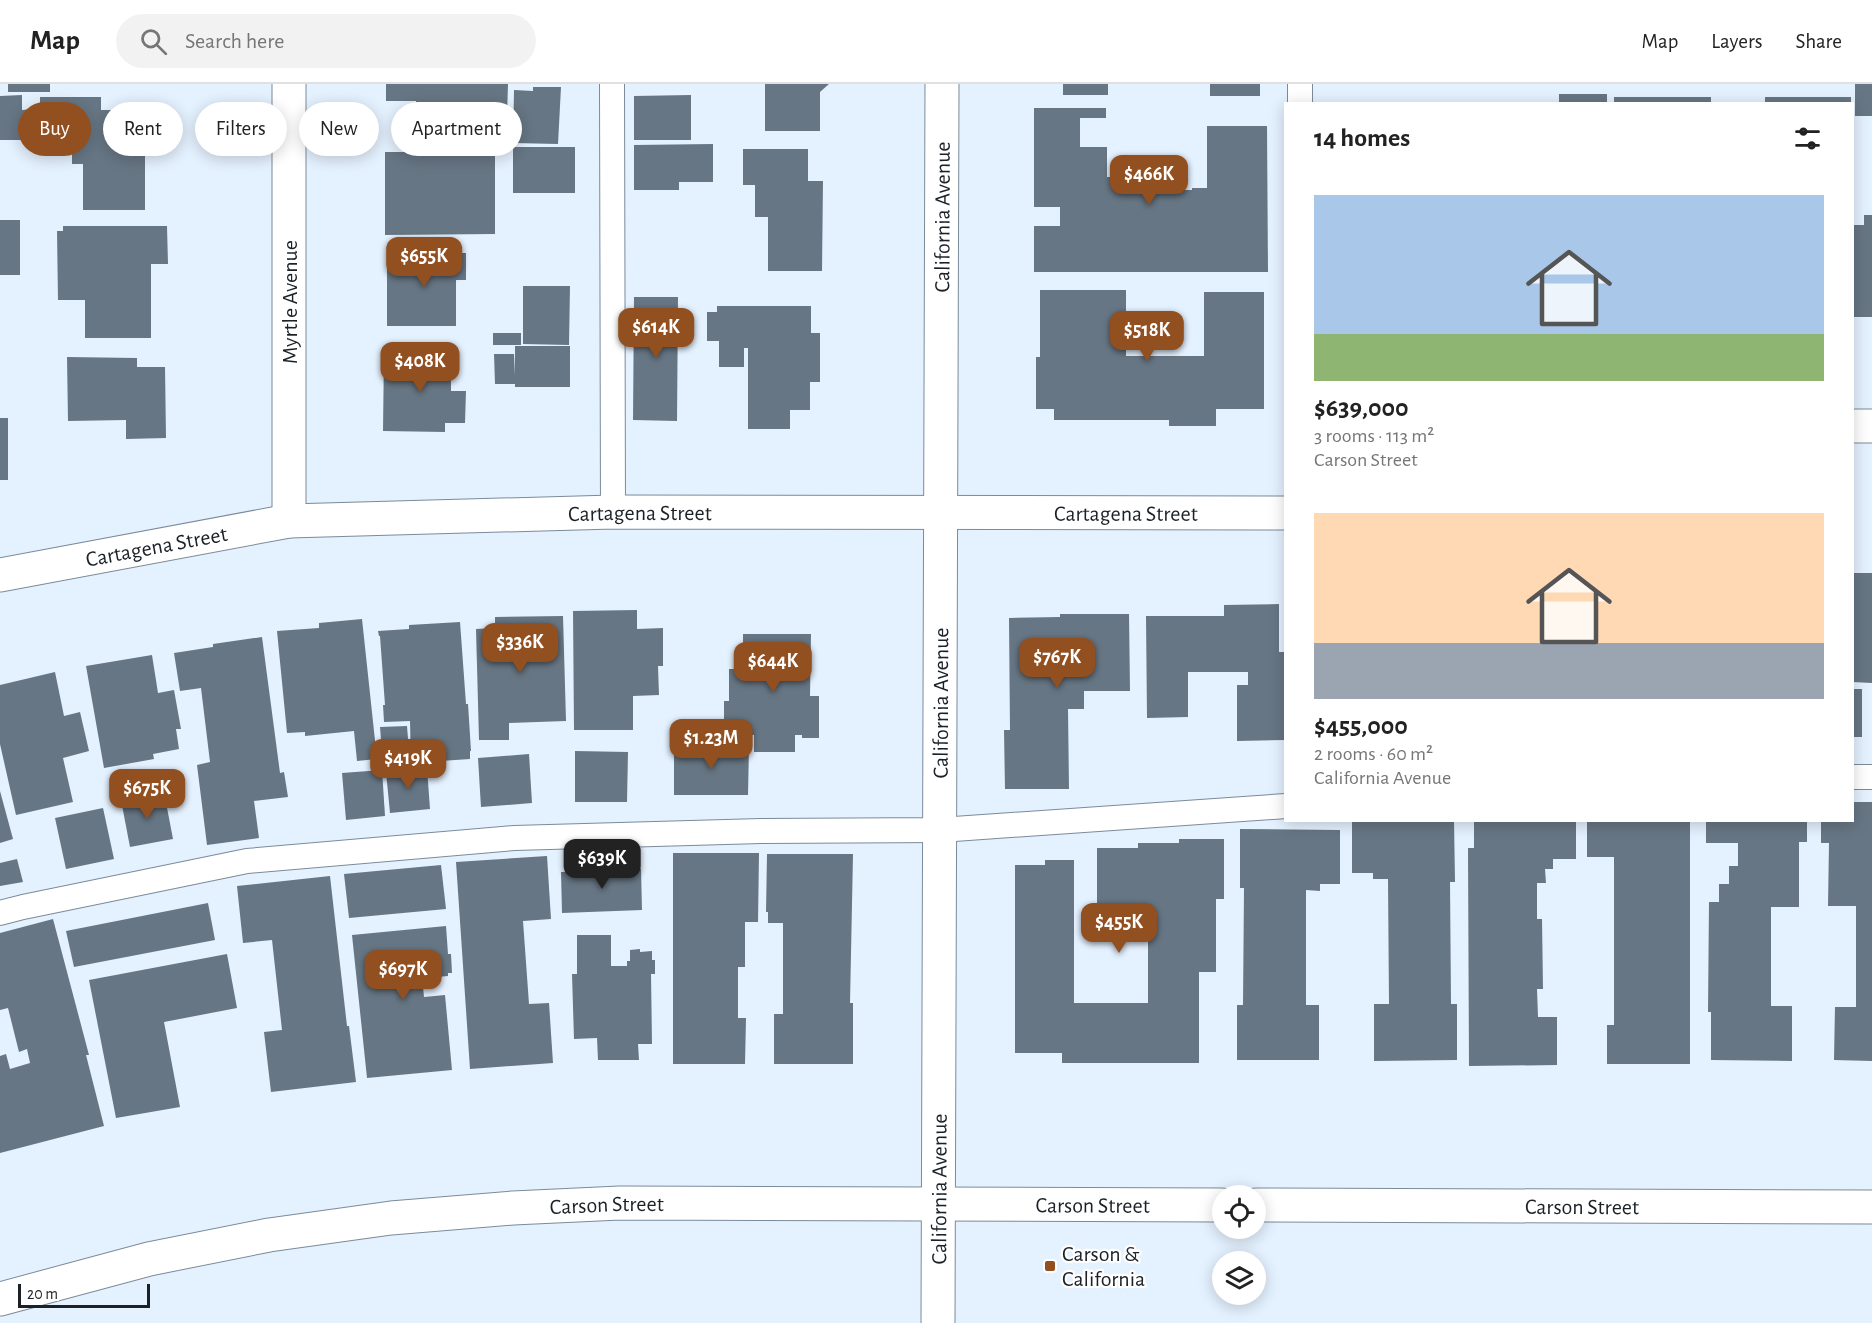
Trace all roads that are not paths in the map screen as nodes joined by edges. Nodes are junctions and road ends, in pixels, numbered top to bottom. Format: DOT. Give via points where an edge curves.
graph roads {
  1 [pos="289,84"];
  2 [pos="612,84"];
  3 [pos="942,84"];
  4 [pos="1300,84"];
  5 [pos="1299,102"];
  6 [pos="1854,426"];
  7 [pos="1872,426"];
  8 [pos="613,512"];
  9 [pos="941,513"];
  10 [pos="1284,513"];
  11 [pos="289,521"];
  12 [pos="0,575"];
  13 [pos="1854,777"];
  14 [pos="1872,777"];
  15 [pos="1284,806"];
  16 [pos="940,830"];
  17 [pos="0,913"];
  18 [pos="938,1204"];
  19 [pos="1212,1205"];
  20 [pos="1266,1205"];
  21 [pos="1872,1207"];
  22 [pos="0,1299"];
  23 [pos="938,1323"];
  1 -- 11 [label="street, Myrtle Avenue"];
  2 -- 8 [label="lane"];
  3 -- 9 [label="street, California Avenue"];
  4 -- 5 [label="lane"];
  6 -- 7 [label="street"];
  8 -- 9 [label="street, Cartagena Street"];
  8 -- 11 [label="street, Cartagena Street"];
  9 -- 10 [label="street, Cartagena Street"];
  9 -- 16 [label="street, California Avenue"];
  11 -- 12 [label="street, Cartagena Street"];
  13 -- 14 [label="lane"];
  15 -- 16 [label="lane"];
  16 -- 17 [label="lane" via="514,838 247,861"];
  16 -- 18 [label="street, California Avenue"];
  18 -- 19 [label="street, Carson Street"];
  18 -- 22 [label="street, Carson Street" via="620,1203 391,1218 269,1235 149,1259"];
  18 -- 23 [label="street, California Avenue"];
  20 -- 21 [label="street, Carson Street"];
}
